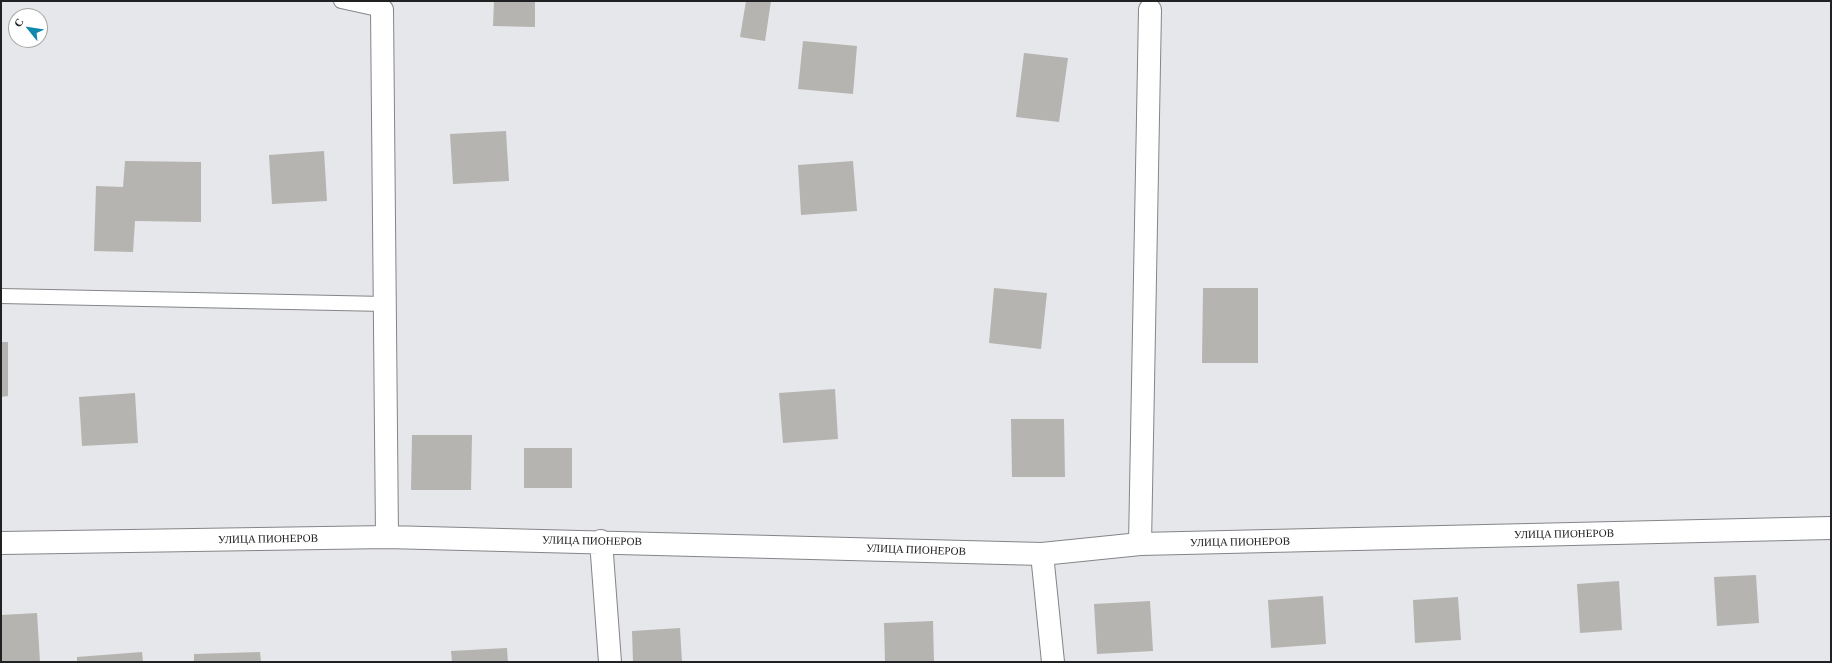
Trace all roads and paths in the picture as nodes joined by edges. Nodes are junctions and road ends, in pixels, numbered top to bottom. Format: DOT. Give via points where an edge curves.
graph roads {
  1 [pos="341,1"];
  2 [pos="382,5"];
  3 [pos="1150,10"];
  4 [pos="1,296"];
  5 [pos="385,304"];
  6 [pos="1831,528"];
  7 [pos="387,537"];
  8 [pos="602,541"];
  9 [pos="1,543"];
  10 [pos="1140,544"];
  11 [pos="1042,554"];
  12 [pos="610,662"];
  13 [pos="1053,662"];
  1 -- 2 [label="lane"];
  2 -- 5 [label="street"];
  3 -- 10 [label="street"];
  4 -- 5 [label="lane"];
  5 -- 7 [label="street"];
  6 -- 10 [label="street, УЛИЦА ПИОНЕРОВ"];
  7 -- 8 [label="street, УЛИЦА ПИОНЕРОВ"];
  7 -- 9 [label="street, УЛИЦА ПИОНЕРОВ"];
  8 -- 11 [label="street, УЛИЦА ПИОНЕРОВ"];
  8 -- 12 [label="street"];
  10 -- 11 [label="street, УЛИЦА ПИОНЕРОВ"];
  11 -- 13 [label="street"];
}
